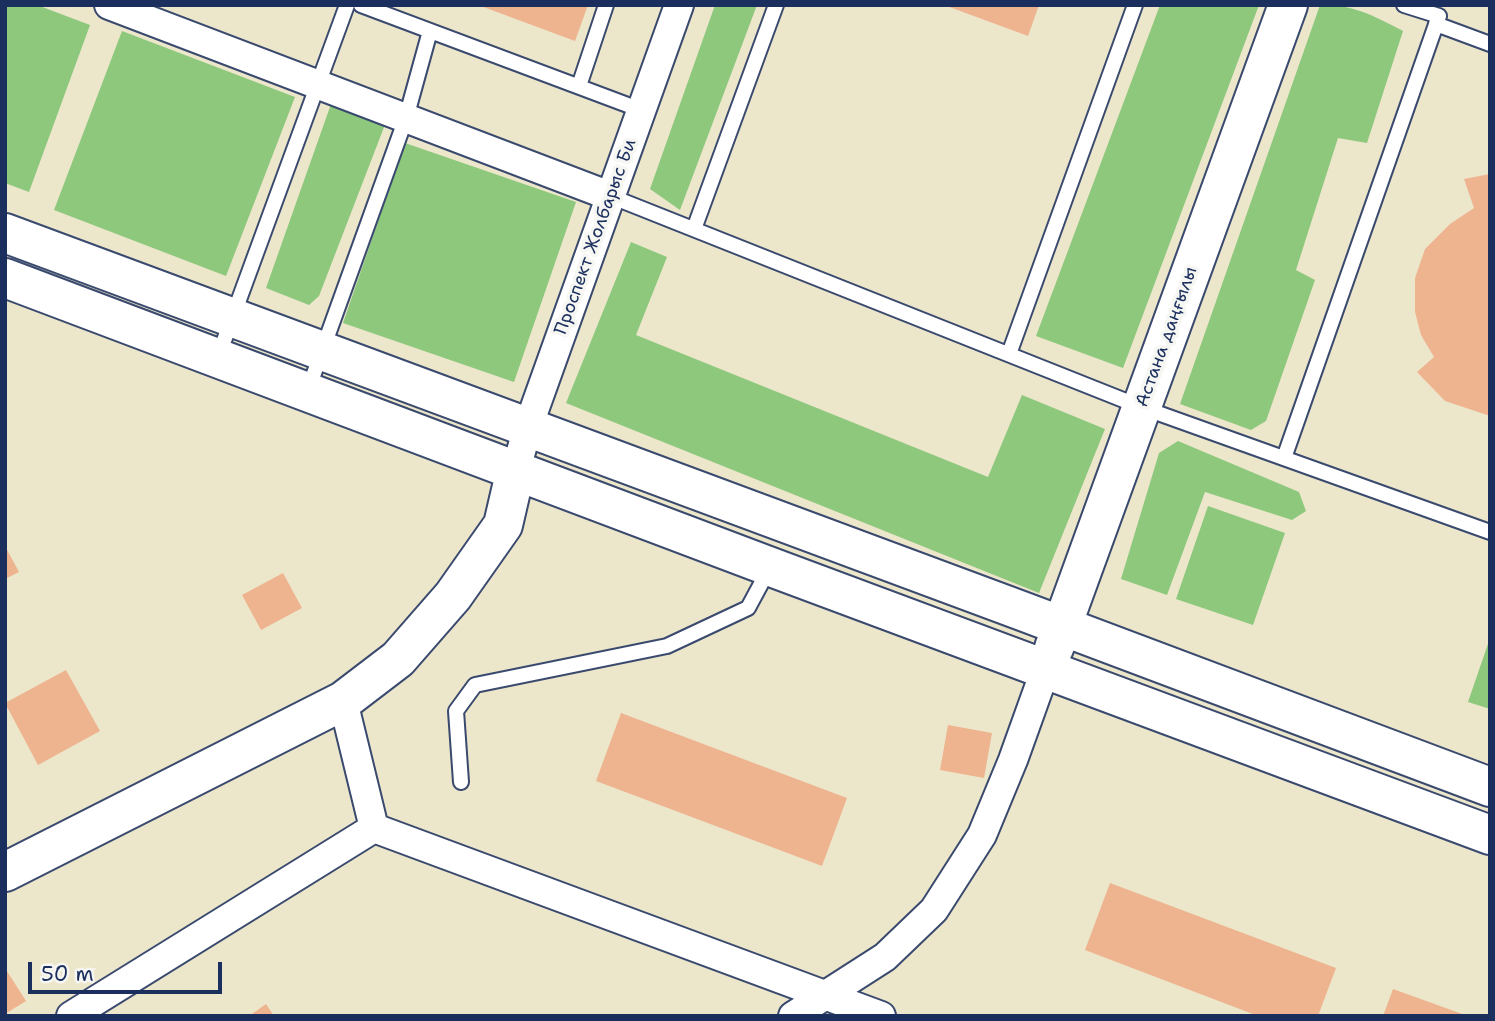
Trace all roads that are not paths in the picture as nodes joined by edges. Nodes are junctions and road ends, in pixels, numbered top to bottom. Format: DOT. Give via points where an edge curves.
graph roads {
  1 [pos="347,5"];
  2 [pos="361,5"];
  3 [pos="606,5"];
  4 [pos="679,5"];
  5 [pos="776,5"];
  6 [pos="1135,5"];
  7 [pos="1288,5"];
  8 [pos="1404,5"];
  9 [pos="114,6"];
  10 [pos="1430,14"];
  11 [pos="430,31"];
  12 [pos="1490,44"];
  13 [pos="319,85"];
  14 [pos="579,86"];
  15 [pos="641,110"];
  16 [pos="406,118"];
  17 [pos="610,196"];
  18 [pos="694,229"];
  19 [pos="5,233"];
  20 [pos="5,278"];
  21 [pos="233,317"];
  22 [pos="321,351"];
  23 [pos="1009,354"];
  24 [pos="218,358"];
  25 [pos="308,391"];
  26 [pos="1141,407"];
  27 [pos="527,427"];
  28 [pos="1284,458"];
  29 [pos="516,469"];
  30 [pos="1490,531"];
  31 [pos="771,567"];
  32 [pos="1062,626"];
  33 [pos="1046,668"];
  34 [pos="342,701"];
  35 [pos="461,782"];
  36 [pos="1490,787"];
  37 [pos="374,828"];
  38 [pos="1490,835"];
  39 [pos="5,872"];
  40 [pos="825,995"];
  41 [pos="71,1016"];
  42 [pos="793,1016"];
  43 [pos="881,1016"];
  1 -- 13 [label="lane"];
  2 -- 11 [label="lane"];
  3 -- 14 [label="lane"];
  4 -- 15 [label="street, Проспект Жолбарыс Би"];
  5 -- 18 [label="lane"];
  6 -- 23 [label="lane"];
  7 -- 26 [label="main road, Астана даңғылы"];
  8 -- 10 [label="lane"];
  9 -- 13 [label="street"];
  10 -- 12 [label="lane"];
  10 -- 28 [label="lane"];
  11 -- 14 [label="lane"];
  11 -- 16 [label="lane"];
  13 -- 16 [label="street"];
  13 -- 21 [label="lane"];
  14 -- 15 [label="lane"];
  15 -- 17 [label="street, Проспект Жолбарыс Би"];
  16 -- 17 [label="street"];
  16 -- 22 [label="lane"];
  17 -- 18 [label="lane"];
  17 -- 27 [label="street, Проспект Жолбарыс Би"];
  18 -- 23 [label="lane"];
  19 -- 21 [label="main road"];
  20 -- 24 [label="main road"];
  21 -- 22 [label="main road"];
  21 -- 24 [label="lane"];
  22 -- 25 [label="lane"];
  22 -- 27 [label="main road"];
  23 -- 26 [label="lane"];
  24 -- 25 [label="main road"];
  25 -- 29 [label="main road"];
  26 -- 28 [label="lane"];
  26 -- 32 [label="main road, Астана даңғылы"];
  27 -- 29 [label="street, Проспект Жолбарыс Би"];
  27 -- 32 [label="main road"];
  28 -- 30 [label="lane"];
  29 -- 31 [label="main road"];
  29 -- 34 [label="main road" via="503,525 453,596 398,659"];
  31 -- 33 [label="main road"];
  31 -- 35 [label="lane" via="748,608 667,646 475,685 456,711"];
  32 -- 33 [label="main road, Астана даңғылы"];
  32 -- 36 [label="main road"];
  33 -- 38 [label="main road"];
  33 -- 40 [label="street" via="982,835 933,909 885,957"];
  34 -- 37 [label="street"];
  34 -- 39 [label="main road"];
  37 -- 40 [label="street"];
  37 -- 41 [label="street"];
  40 -- 42 [label="street"];
  40 -- 43 [label="street"];
}
